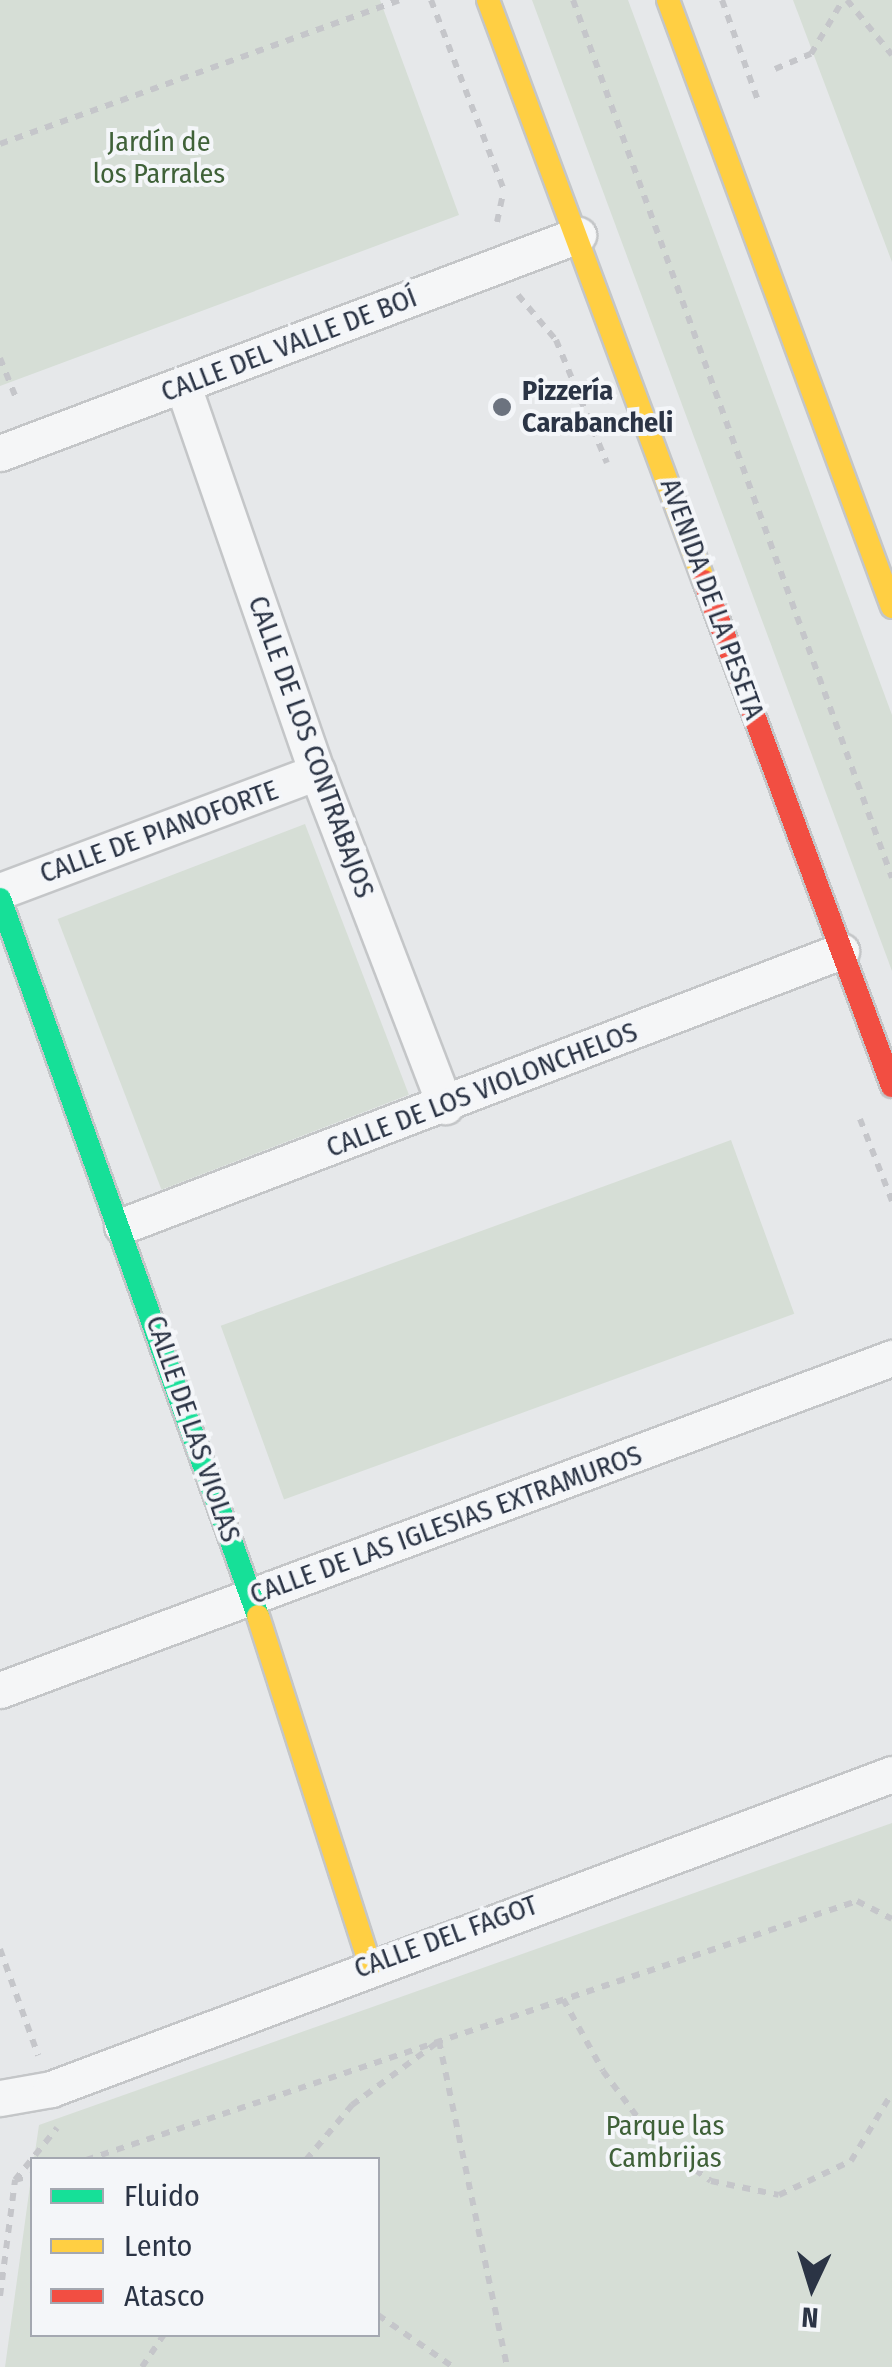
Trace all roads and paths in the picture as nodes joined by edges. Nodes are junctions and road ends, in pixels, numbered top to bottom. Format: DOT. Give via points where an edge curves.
graph roads {
  1 [pos="400,0"];
  2 [pos="488,0"];
  3 [pos="573,0"];
  4 [pos="668,0"];
  5 [pos="845,0"];
  6 [pos="892,56"];
  7 [pos="776,69"];
  8 [pos="0,144"];
  9 [pos="503,194"];
  10 [pos="495,232"];
  11 [pos="578,235"];
  12 [pos="0,358"];
  13 [pos="183,386"];
  14 [pos="16,398"];
  15 [pos="0,453"];
  16 [pos="892,607"];
  17 [pos="317,772"];
  18 [pos="892,878"];
  19 [pos="0,891"];
  20 [pos="0,900"];
  21 [pos="841,951"];
  22 [pos="892,1086"];
  23 [pos="444,1106"];
  24 [pos="122,1226"];
  25 [pos="892,1358"];
  26 [pos="252,1597"];
  27 [pos="0,1690"];
  28 [pos="892,1774"];
  29 [pos="892,1920"];
  30 [pos="0,1949"];
  31 [pos="370,1965"];
  32 [pos="564,1999"];
  33 [pos="439,2041"];
  34 [pos="42,2066"];
  35 [pos="892,2093"];
  36 [pos="0,2098"];
  37 [pos="56,2110"];
  38 [pos="33,2157"];
  39 [pos="95,2157"];
  40 [pos="309,2157"];
  41 [pos="30,2161"];
  42 [pos="30,2175"];
  43 [pos="15,2180"];
  44 [pos="0,2296"];
  45 [pos="380,2317"];
  46 [pos="162,2337"];
  47 [pos="142,2367"];
  48 [pos="453,2367"];
  49 [pos="507,2367"];
  1 -- 8 [label="path"];
  2 -- 11 [label="street, AVENIDA DE LA PESETA"];
  3 -- 18 [label="path"];
  4 -- 16 [label="street"];
  5 -- 6 [label="path"];
  5 -- 7 [label="path" via="811,54"];
  9 -- 10 [label="path"];
  11 -- 13 [label="street, CALLE DEL VALLE DE BOÍ"];
  11 -- 21 [label="street, AVENIDA DE LA PESETA"];
  12 -- 14 [label="path"];
  13 -- 15 [label="street, CALLE DEL VALLE DE BOÍ"];
  13 -- 17 [label="street, CALLE DE LOS CONTRABAJOS"];
  17 -- 19 [label="street, CALLE DE PIANOFORTE"];
  17 -- 23 [label="street, CALLE DE LOS CONTRABAJOS"];
  20 -- 24 [label="street, CALLE DE LAS VIOLAS"];
  21 -- 22 [label="street, AVENIDA DE LA PESETA"];
  21 -- 23 [label="street, CALLE DE LOS VIOLONCHELOS"];
  23 -- 24 [label="street, CALLE DE LOS VIOLONCHELOS"];
  24 -- 26 [label="street, CALLE DE LAS VIOLAS"];
  25 -- 26 [label="street, CALLE DE LAS IGLESIAS EXTRAMUROS"];
  26 -- 27 [label="street, CALLE DE LAS IGLESIAS EXTRAMUROS"];
  26 -- 31 [label="street, CALLE DE LAS VIOLAS"];
  28 -- 31 [label="street, CALLE DEL FAGOT"];
  29 -- 32 [label="path" via="857,1901"];
  30 -- 34 [label="path"];
  31 -- 36 [label="street, CALLE DEL FAGOT" via="51,2090"];
  32 -- 33 [label="path"];
  32 -- 35 [label="path" via="603,2071 656,2142 712,2181 779,2195 852,2161"];
  33 -- 39 [label="path"];
  33 -- 40 [label="path" via="352,2105"];
  33 -- 49 [label="path"];
  37 -- 38 [label="path" via="60,2124"];
  41 -- 43 [label="path"];
  42 -- 43 [label="path"];
  43 -- 44 [label="path"];
  45 -- 48 [label="path"];
  46 -- 47 [label="path"];
}
